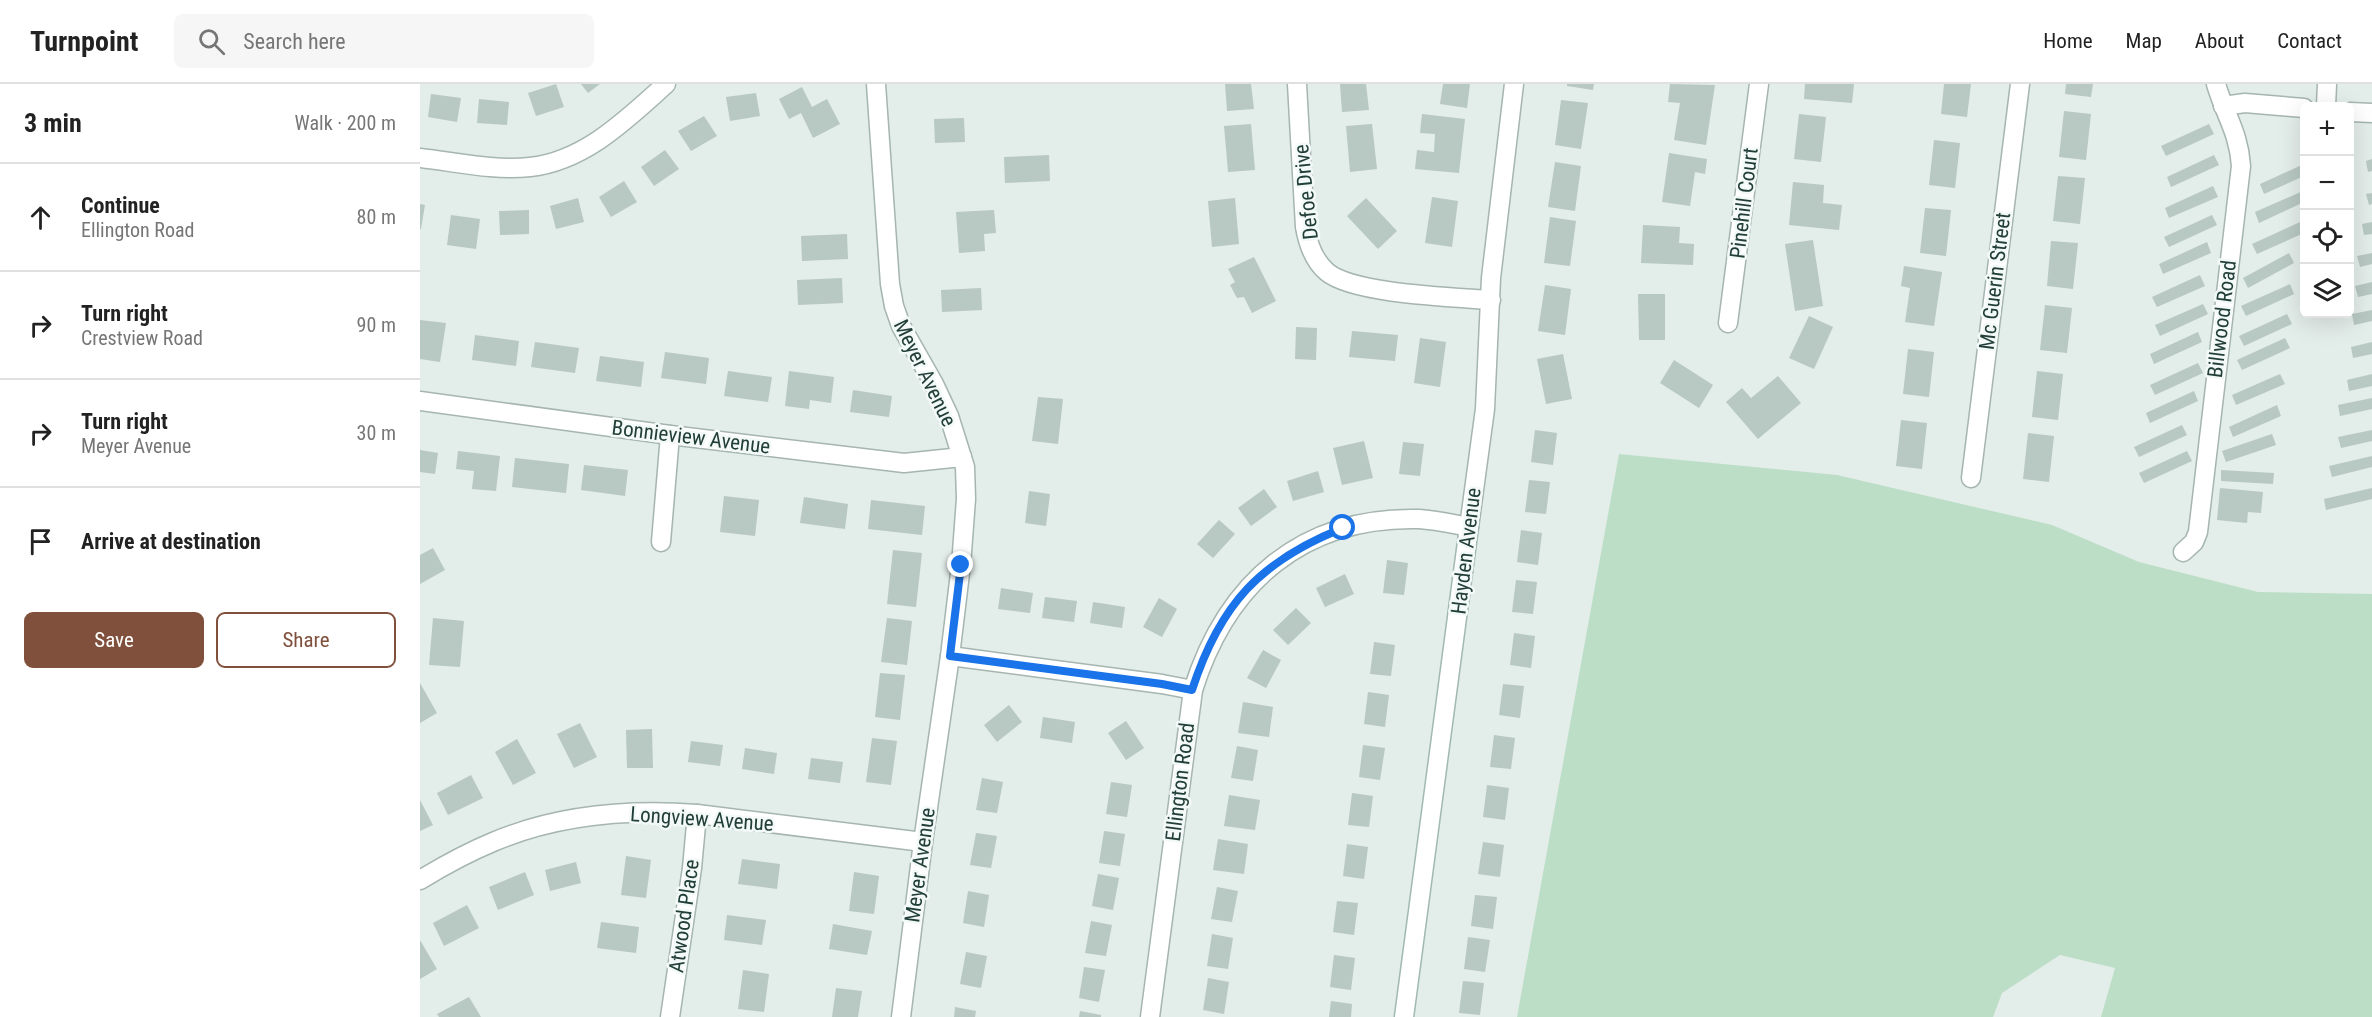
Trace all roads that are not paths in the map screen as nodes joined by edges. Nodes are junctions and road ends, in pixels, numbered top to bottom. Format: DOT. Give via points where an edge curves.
graph roads {
  1 [pos="666,84"];
  2 [pos="876,84"];
  3 [pos="1297,84"];
  4 [pos="1514,84"];
  5 [pos="1759,84"];
  6 [pos="2020,84"];
  7 [pos="2216,84"];
  8 [pos="2327,84"];
  9 [pos="2326,102"];
  10 [pos="2223,106"];
  11 [pos="2300,108"];
  12 [pos="2354,112"];
  13 [pos="2372,113"];
  14 [pos="420,158"];
  15 [pos="1491,300"];
  16 [pos="1728,323"];
  17 [pos="420,401"];
  18 [pos="670,435"];
  19 [pos="962,457"];
  20 [pos="1971,478"];
  21 [pos="1469,527"];
  22 [pos="661,542"];
  23 [pos="2183,552"];
  24 [pos="950,656"];
  25 [pos="1192,690"];
  26 [pos="697,814"];
  27 [pos="923,842"];
  28 [pos="420,880"];
  29 [pos="670,1017"];
  30 [pos="901,1017"];
  31 [pos="1150,1017"];
  32 [pos="1404,1017"];
  1 -- 14 [label="street" via="601,139 553,162 500,168"];
  2 -- 19 [label="street, Meyer Avenue" via="894,306 901,327 949,416"];
  3 -- 15 [label="street, Defoe Drive" via="1305,227 1308,243 1327,272 1350,284"];
  4 -- 15 [label="street, Hayden Avenue"];
  5 -- 16 [label="street, Pinehill Court"];
  6 -- 20 [label="street, Mc Guerin Street"];
  7 -- 10 [label="street, Billwood Road"];
  8 -- 9 [label="street"];
  10 -- 11 [label="street" via="2245,103"];
  10 -- 23 [label="street, Billwood Road" via="2235,130 2241,166 2198,532"];
  12 -- 13 [label="street"];
  15 -- 21 [label="street, Hayden Avenue" via="1485,409"];
  17 -- 18 [label="street, Bonnieview Avenue"];
  18 -- 19 [label="street, Bonnieview Avenue" via="904,463"];
  18 -- 22 [label="street"];
  19 -- 24 [label="street, Meyer Avenue" via="966,499"];
  21 -- 25 [label="street, Ellington Road" via="1421,519 1382,520 1343,528 1286,555 1249,586 1229,610 1209,645"];
  21 -- 32 [label="street, Hayden Avenue"];
  24 -- 25 [label="street"];
  24 -- 27 [label="street, Meyer Avenue"];
  25 -- 31 [label="street, Ellington Road"];
  26 -- 27 [label="street, Longview Avenue"];
  26 -- 28 [label="street, Longview Avenue" via="620,813 538,828 494,842"];
  26 -- 29 [label="street, Atwood Place"];
  27 -- 30 [label="street, Meyer Avenue"];
}
